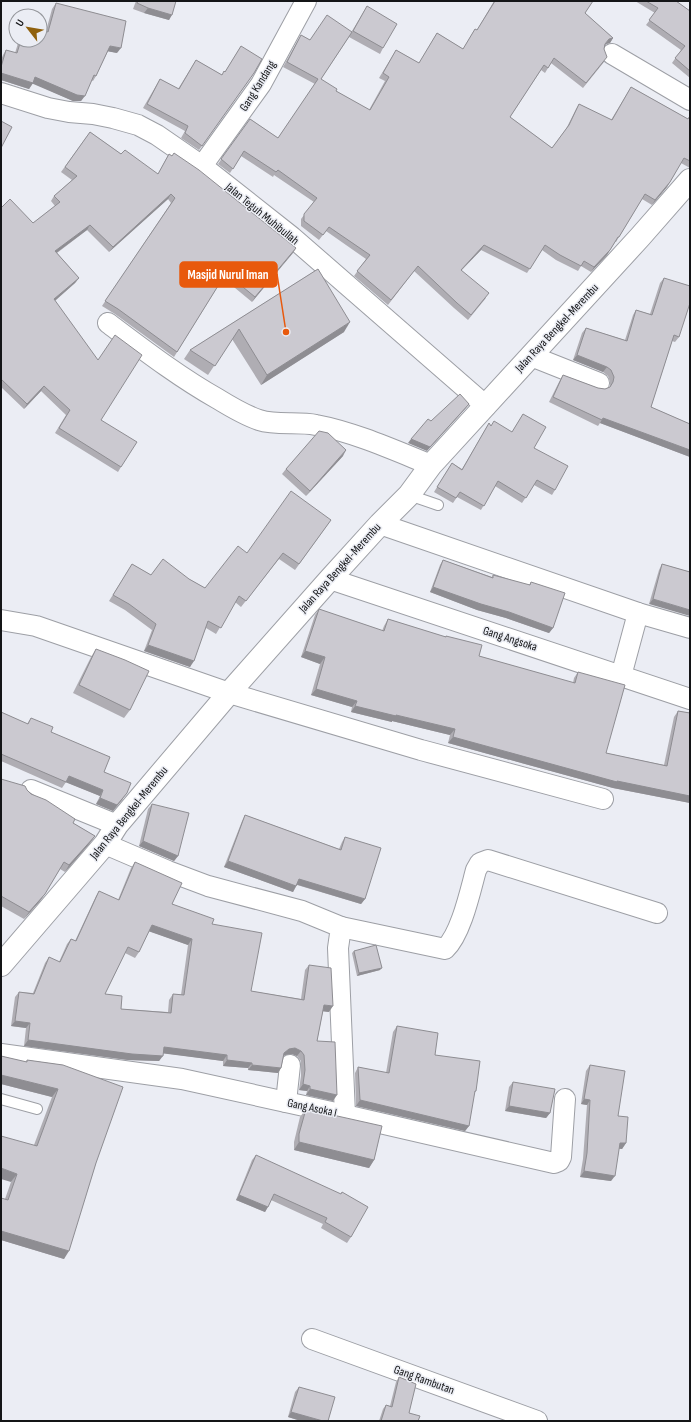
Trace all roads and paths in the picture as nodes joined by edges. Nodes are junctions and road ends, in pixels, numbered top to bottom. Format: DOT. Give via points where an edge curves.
graph roads {
  1 [pos="306,1"];
  2 [pos="612,54"];
  3 [pos="1,93"];
  4 [pos="690,100"];
  5 [pos="202,166"];
  6 [pos="690,180"];
  7 [pos="108,323"];
  8 [pos="531,356"];
  9 [pos="599,383"];
  10 [pos="486,406"];
  11 [pos="431,465"];
  12 [pos="409,495"];
  13 [pos="438,505"];
  14 [pos="380,524"];
  15 [pos="330,579"];
  16 [pos="638,613"];
  17 [pos="1,620"];
  18 [pos="690,628"];
  19 [pos="620,676"];
  20 [pos="230,693"];
  21 [pos="690,699"];
  22 [pos="32,790"];
  23 [pos="603,799"];
  24 [pos="117,825"];
  25 [pos="105,844"];
  26 [pos="657,913"];
  27 [pos="341,927"];
  28 [pos="1,965"];
  29 [pos="1,1054"];
  30 [pos="290,1065"];
  31 [pos="1,1099"];
  32 [pos="565,1099"];
  33 [pos="286,1102"];
  34 [pos="37,1109"];
  35 [pos="345,1115"];
  36 [pos="312,1339"];
  37 [pos="537,1421"];
  1 -- 5 [label="street, Gang Kandang" via="262,84"];
  2 -- 4 [label="street"];
  3 -- 5 [label="street, Jalan Teguh Muhibullah" via="48,108 93,114 138,125"];
  5 -- 10 [label="street, Jalan Teguh Muhibullah" via="292,237"];
  6 -- 8 [label="street, Jalan Raya Bengkel-Merembu"];
  7 -- 11 [label="street" via="180,376 260,421 316,425 362,438"];
  8 -- 9 [label="street"];
  8 -- 10 [label="street, Jalan Raya Bengkel-Merembu"];
  10 -- 11 [label="street, Jalan Raya Bengkel-Merembu"];
  11 -- 12 [label="street, Jalan Raya Bengkel-Merembu"];
  12 -- 13 [label="lane"];
  12 -- 14 [label="street, Jalan Raya Bengkel-Merembu"];
  14 -- 15 [label="street, Jalan Raya Bengkel-Merembu"];
  14 -- 16 [label="street"];
  15 -- 19 [label="street, Gang Angsoka"];
  15 -- 20 [label="street, Jalan Raya Bengkel-Merembu"];
  16 -- 18 [label="street"];
  16 -- 19 [label="street"];
  17 -- 20 [label="street" via="36,626"];
  19 -- 21 [label="street, Gang Angsoka"];
  20 -- 23 [label="street" via="421,750"];
  20 -- 24 [label="street, Jalan Raya Bengkel-Merembu"];
  22 -- 24 [label="street"];
  24 -- 25 [label="street, Jalan Raya Bengkel-Merembu"];
  25 -- 27 [label="street" via="208,886 302,911"];
  25 -- 28 [label="street, Jalan Raya Bengkel-Merembu"];
  26 -- 27 [label="street" via="488,860 480,863 476,870 457,931 445,949"];
  27 -- 35 [label="street" via="338,948"];
  29 -- 33 [label="street, Gang Asoka I" via="182,1079"];
  30 -- 33 [label="street"];
  31 -- 34 [label="lane"];
  32 -- 35 [label="street, Gang Asoka I" via="561,1157 559,1162 554,1163"];
  33 -- 35 [label="street, Gang Asoka I"];
  36 -- 37 [label="street, Gang Rambutan"];
}
